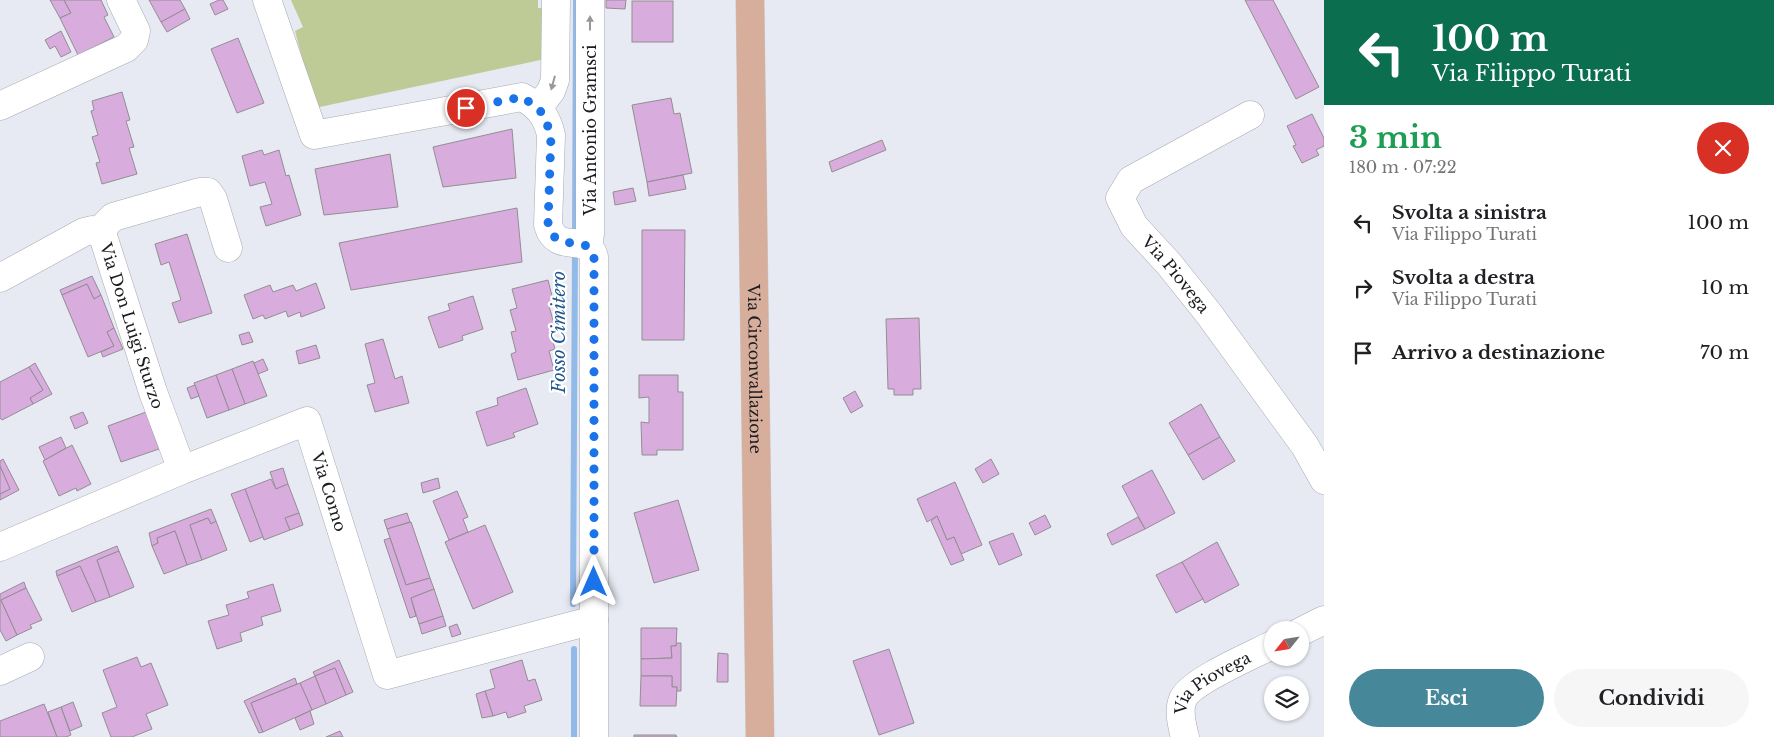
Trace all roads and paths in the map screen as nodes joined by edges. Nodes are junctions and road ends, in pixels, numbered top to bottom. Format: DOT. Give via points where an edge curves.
graph roads {
  1 [pos="121,0"];
  2 [pos="267,0"];
  3 [pos="556,0"];
  4 [pos="590,0"];
  5 [pos="750,0"];
  6 [pos="0,106"];
  7 [pos="538,108"];
  8 [pos="1250,115"];
  9 [pos="102,234"];
  10 [pos="576,244"];
  11 [pos="228,248"];
  12 [pos="0,278"];
  13 [pos="182,470"];
  14 [pos="1324,480"];
  15 [pos="0,547"];
  16 [pos="594,620"];
  17 [pos="1324,620"];
  18 [pos="1309,628"];
  19 [pos="1264,649"];
  20 [pos="30,657"];
  21 [pos="0,671"];
  22 [pos="594,737"];
  23 [pos="760,737"];
  24 [pos="1185,737"];
  1 -- 6 [label="street" via="136,31 134,40 126,48"];
  2 -- 7 [label="street" via="314,134 522,97"];
  3 -- 7 [label="street, one-way" via="555,80"];
  10 -- 4 [label="street, Via Antonio Gramsci, one-way" via="590,234"];
  5 -- 23 [label="main road, Via Circonvallazione"];
  7 -- 10 [label="street" via="551,135 550,234"];
  8 -- 14 [label="street, Via Piovega" via="1131,180 1120,198 1134,226 1209,314 1305,446"];
  9 -- 11 [label="street" via="113,217 208,192"];
  9 -- 12 [label="street, Via Don Luigi Sturzo" via="92,230 84,232"];
  9 -- 13 [label="street, Via Don Luigi Sturzo"];
  10 -- 16 [label="street, Via Antonio Gramsci" via="593,251 594,257"];
  13 -- 15 [label="street, Via Como"];
  13 -- 16 [label="street, Via Como" via="307,421 386,675"];
  16 -- 22 [label="street, Via Antonio Gramsci"];
  17 -- 18 [label="street"];
  19 -- 24 [label="street, Via Piovega" via="1216,673 1183,698 1180,708"];
  20 -- 21 [label="street"];
}
